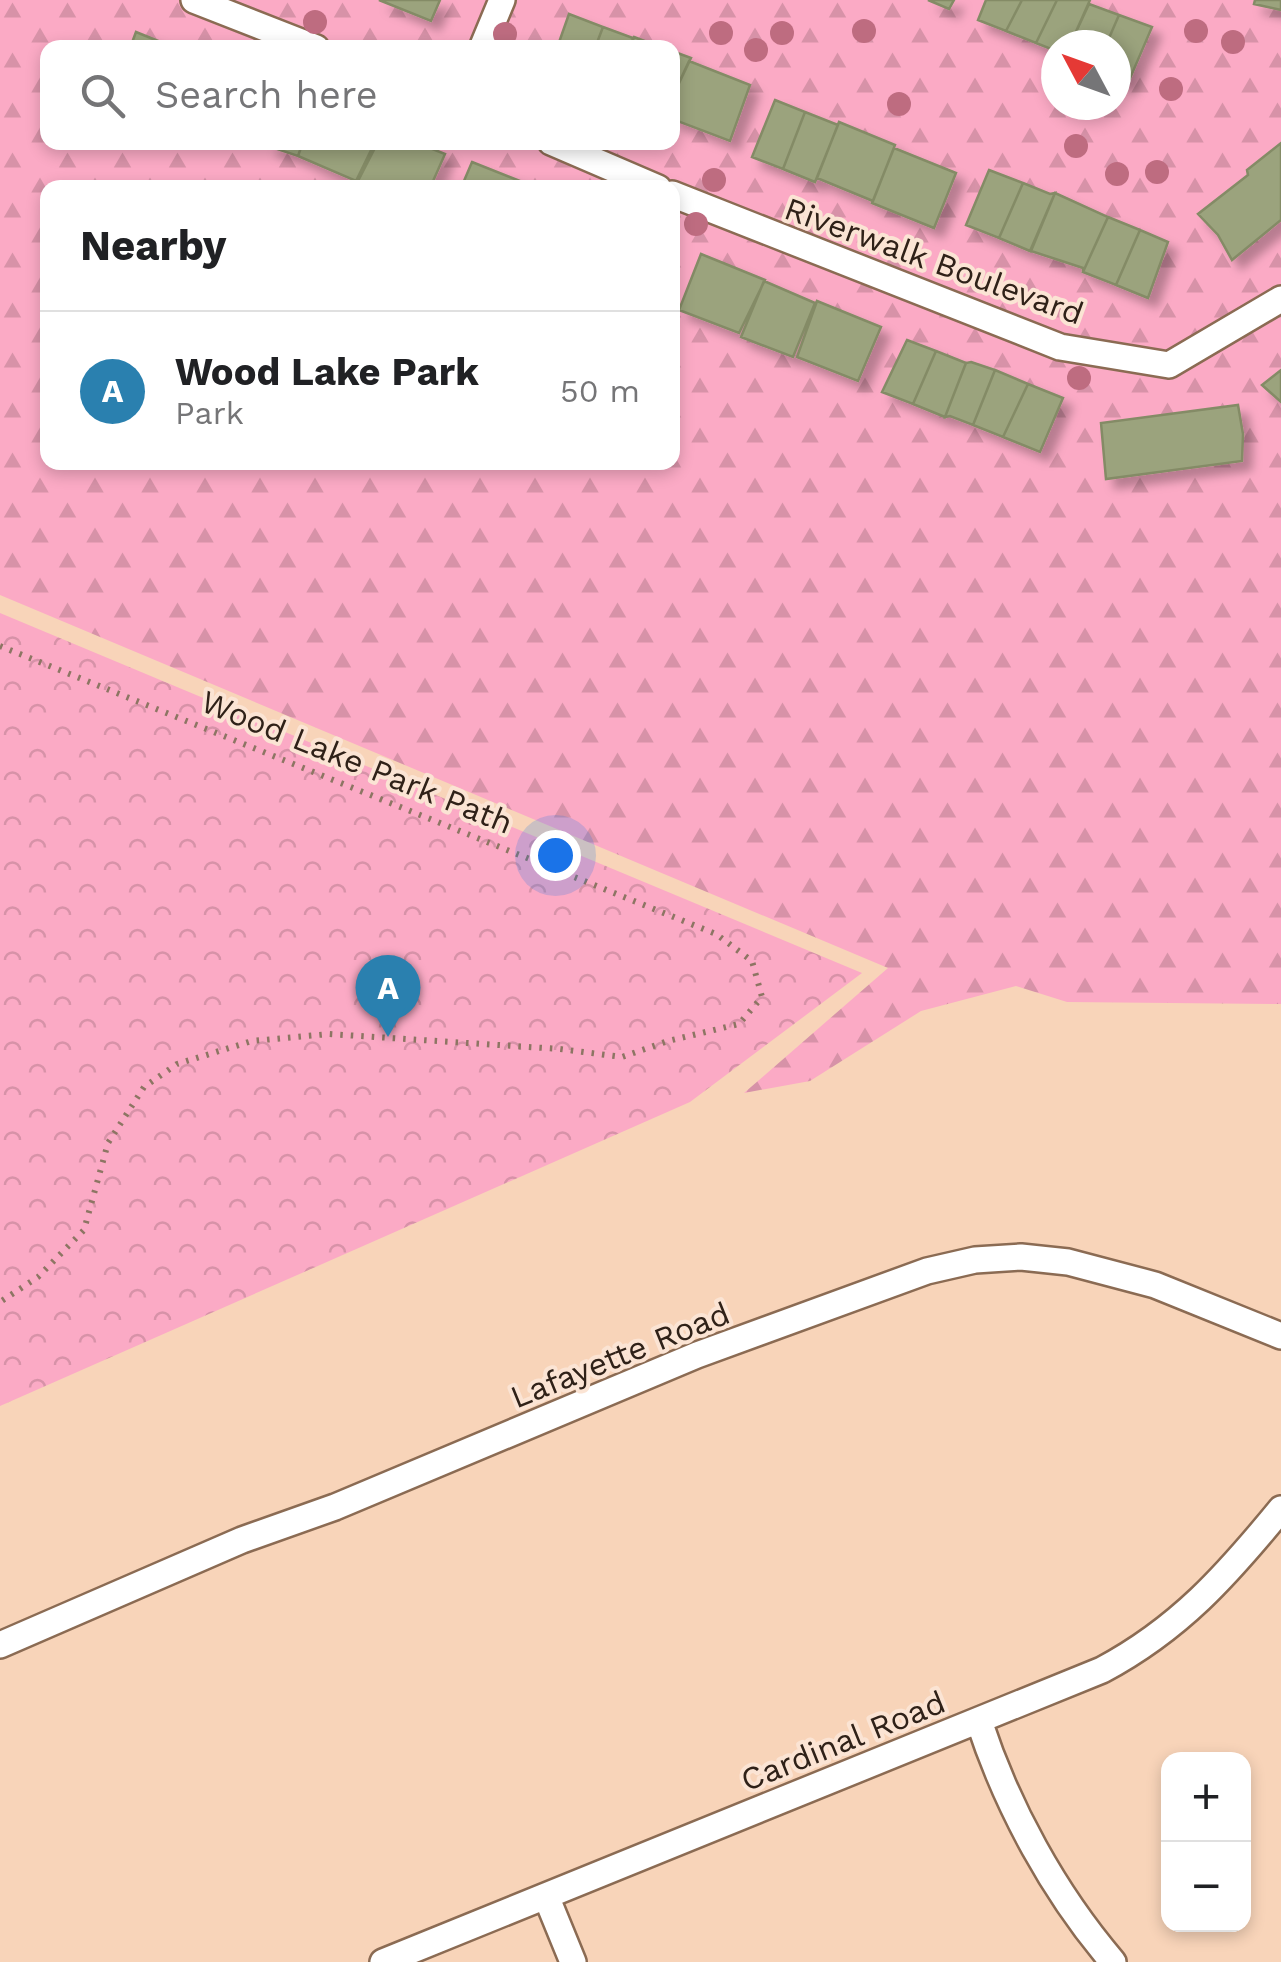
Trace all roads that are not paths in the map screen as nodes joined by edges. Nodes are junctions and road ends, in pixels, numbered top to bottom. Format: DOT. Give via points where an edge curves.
graph roads {
  1 [pos="194,0"];
  2 [pos="502,0"];
  3 [pos="296,40"];
  4 [pos="485,40"];
  5 [pos="570,150"];
  6 [pos="640,180"];
  7 [pos="680,197"];
  8 [pos="1281,299"];
  9 [pos="1281,1336"];
  10 [pos="1281,1509"];
  11 [pos="0,1645"];
  12 [pos="979,1721"];
  13 [pos="546,1896"];
  14 [pos="383,1962"];
  15 [pos="573,1962"];
  16 [pos="1113,1962"];
  1 -- 3 [label="street"];
  2 -- 4 [label="street"];
  5 -- 6 [label="street"];
  7 -- 8 [label="street, Riverwalk Boulevard" via="1060,348 1169,365"];
  9 -- 11 [label="street, Lafayette Road" via="1155,1285 1068,1262 974,1260 927,1271 698,1356"];
  10 -- 12 [label="street, Cardinal Road" via="1204,1598 1139,1650"];
  12 -- 13 [label="street, Cardinal Road"];
  12 -- 16 [label="street" via="1046,1866"];
  13 -- 14 [label="street, Cardinal Road"];
  13 -- 15 [label="street"];
}
